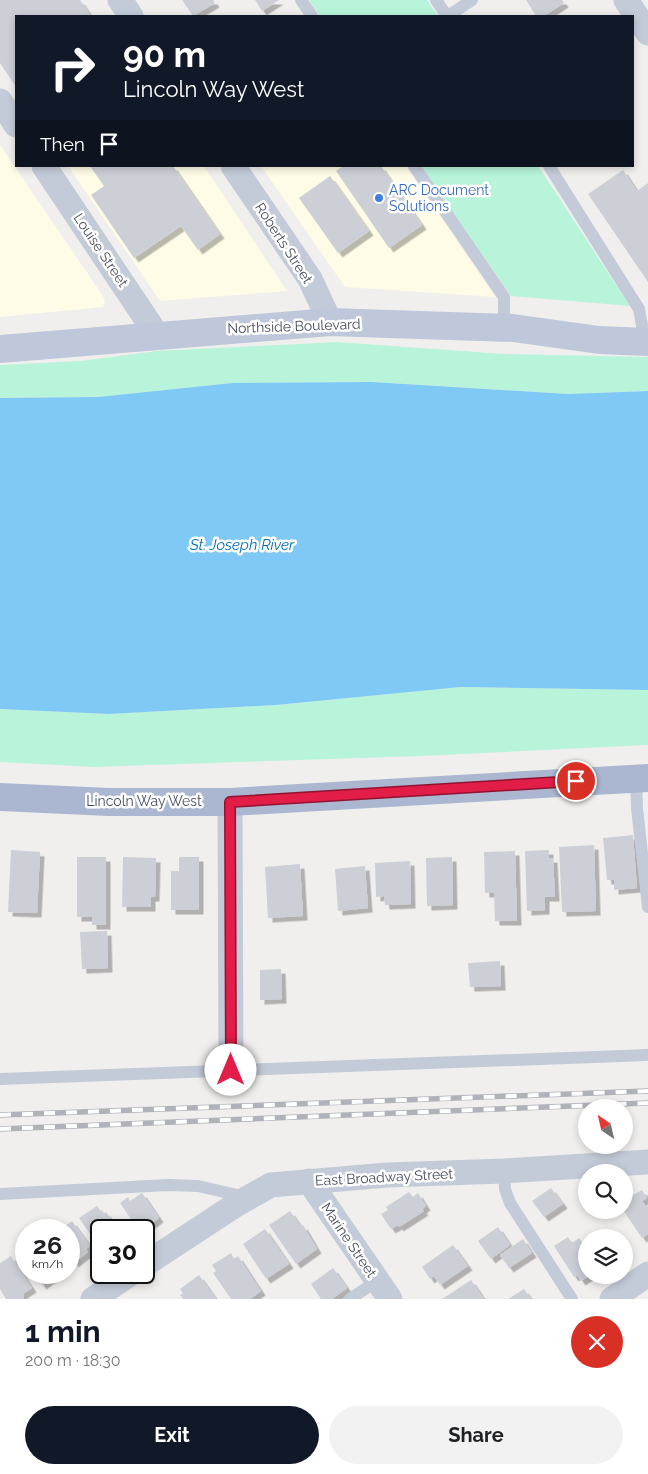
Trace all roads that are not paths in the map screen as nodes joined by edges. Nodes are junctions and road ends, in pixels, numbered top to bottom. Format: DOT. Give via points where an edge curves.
graph roads {
  1 [pos="120,0"];
  2 [pos="301,0"];
  3 [pos="436,0"];
  4 [pos="472,0"];
  5 [pos="626,0"];
  6 [pos="131,15"];
  7 [pos="311,15"];
  8 [pos="446,15"];
  9 [pos="449,15"];
  10 [pos="648,33"];
  11 [pos="0,101"];
  12 [pos="15,124"];
  13 [pos="45,167"];
  14 [pos="234,167"];
  15 [pos="415,167"];
  16 [pos="550,167"];
  17 [pos="330,322"];
  18 [pos="504,328"];
  19 [pos="157,335"];
  20 [pos="646,342"];
  21 [pos="0,349"];
  22 [pos="642,778"];
  23 [pos="0,797"];
  24 [pos="230,802"];
  25 [pos="648,907"];
  26 [pos="648,1055"];
  27 [pos="231,1070"];
  28 [pos="0,1079"];
  29 [pos="648,1162"];
  30 [pos="504,1171"];
  31 [pos="309,1181"];
  32 [pos="0,1194"];
  33 [pos="248,1197"];
  34 [pos="155,1258"];
  35 [pos="648,1274"];
  36 [pos="115,1284"];
  37 [pos="383,1290"];
  38 [pos="93,1299"];
  39 [pos="350,1299"];
  40 [pos="572,1299"];
  41 [pos="612,1299"];
  1 -- 6 [label="street"];
  2 -- 7 [label="lane"];
  3 -- 8 [label="lane"];
  4 -- 9 [label="lane"];
  5 -- 10 [label="street"];
  11 -- 12 [label="street"];
  13 -- 19 [label="street, Louise Street"];
  14 -- 17 [label="street, Roberts Street" via="310,279"];
  15 -- 18 [label="lane" via="504,297"];
  16 -- 20 [label="lane" via="639,309"];
  17 -- 18 [label="street, Northside Boulevard"];
  17 -- 19 [label="street, Northside Boulevard"];
  18 -- 20 [label="street, Northside Boulevard" via="599,340"];
  19 -- 21 [label="street, Northside Boulevard"];
  22 -- 24 [label="main road, Lincoln Way West"];
  22 -- 25 [label="lane" via="637,808"];
  23 -- 24 [label="main road, Lincoln Way West" via="109,802"];
  24 -- 27 [label="street"];
  26 -- 27 [label="lane"];
  27 -- 28 [label="lane"];
  29 -- 30 [label="street, East Broadway Street"];
  30 -- 31 [label="street, East Broadway Street"];
  30 -- 40 [label="lane" via="505,1190 510,1203"];
  31 -- 33 [label="street, East Broadway Street" via="271,1185"];
  31 -- 37 [label="street, Marine Street"];
  32 -- 33 [label="lane" via="168,1185 198,1186"];
  33 -- 34 [label="street, East Broadway Street"];
  35 -- 41 [label="street"];
  36 -- 38 [label="street"];
  37 -- 39 [label="lane"];
}
